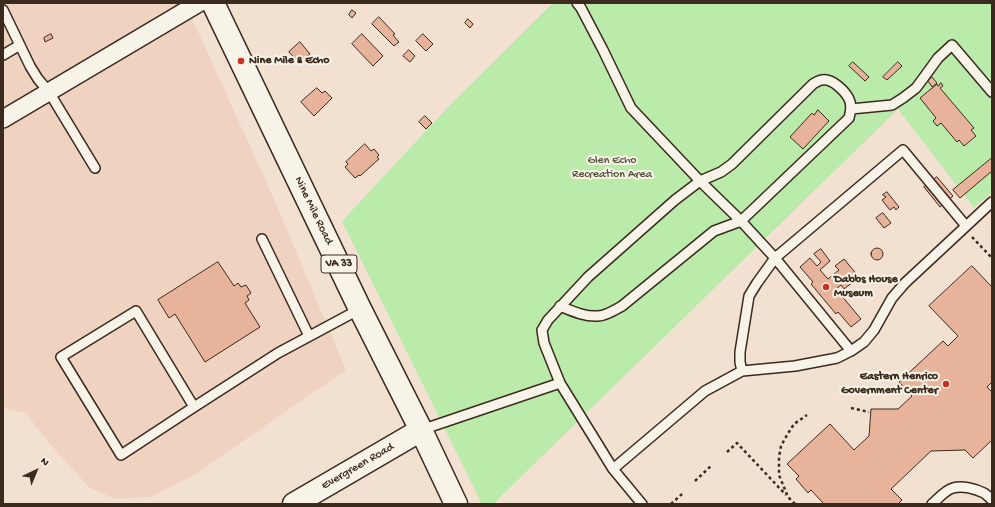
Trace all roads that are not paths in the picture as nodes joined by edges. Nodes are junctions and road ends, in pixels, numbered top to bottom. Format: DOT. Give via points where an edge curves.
graph roads {
  1 [pos="199,3"];
  2 [pos="213,3"];
  3 [pos="577,3"];
  4 [pos="3,10"];
  5 [pos="20,45"];
  6 [pos="3,55"];
  7 [pos="50,92"];
  8 [pos="992,92"];
  9 [pos="851,109"];
  10 [pos="3,119"];
  11 [pos="95,168"];
  12 [pos="700,181"];
  13 [pos="992,202"];
  14 [pos="741,221"];
  15 [pos="966,226"];
  16 [pos="262,239"];
  17 [pos="775,258"];
  18 [pos="560,306"];
  19 [pos="360,308"];
  20 [pos="309,336"];
  21 [pos="851,351"];
  22 [pos="742,371"];
  23 [pos="560,383"];
  24 [pos="194,407"];
  25 [pos="421,430"];
  26 [pos="613,469"];
  27 [pos="992,500"];
  28 [pos="294,504"];
  29 [pos="456,504"];
  30 [pos="642,504"];
  31 [pos="932,504"];
  1 -- 7 [label="street"];
  2 -- 19 [label="main road, Nine Mile Road / VA 33"];
  3 -- 12 [label="lane" via="631,108"];
  4 -- 5 [label="lane"];
  5 -- 6 [label="lane"];
  5 -- 7 [label="lane" via="38,79"];
  7 -- 10 [label="street"];
  7 -- 11 [label="lane"];
  8 -- 9 [label="lane" via="952,45 938,58 916,88 892,105"];
  9 -- 12 [label="lane" via="850,100 842,89 831,81 822,80 813,84 732,164"];
  9 -- 14 [label="lane" via="849,118"];
  12 -- 14 [label="lane"];
  12 -- 18 [label="lane" via="588,277"];
  13 -- 15 [label="lane"];
  14 -- 17 [label="lane"];
  14 -- 18 [label="lane" via="714,231 622,306 611,312 590,316"];
  15 -- 17 [label="lane" via="903,150"];
  15 -- 21 [label="lane" via="905,283 892,298 874,330 864,342"];
  16 -- 20 [label="lane"];
  17 -- 21 [label="lane"];
  17 -- 22 [label="lane" via="749,296 740,352"];
  18 -- 23 [label="lane" via="542,330 544,343"];
  19 -- 20 [label="lane"];
  19 -- 25 [label="main road, Nine Mile Road / VA 33"];
  20 -- 24 [label="lane"];
  21 -- 22 [label="lane" via="837,358 795,366"];
  22 -- 26 [label="lane" via="705,391"];
  23 -- 25 [label="lane"];
  23 -- 26 [label="lane"];
  24 -- 24 [label="lane" via="122,454 61,357 136,311"];
  25 -- 28 [label="main road, Evergreen Road"];
  25 -- 29 [label="main road, Nine Mile Road / VA 33"];
  26 -- 30 [label="lane"];
  27 -- 31 [label="lane" via="974,489 963,487 952,488"];
}
